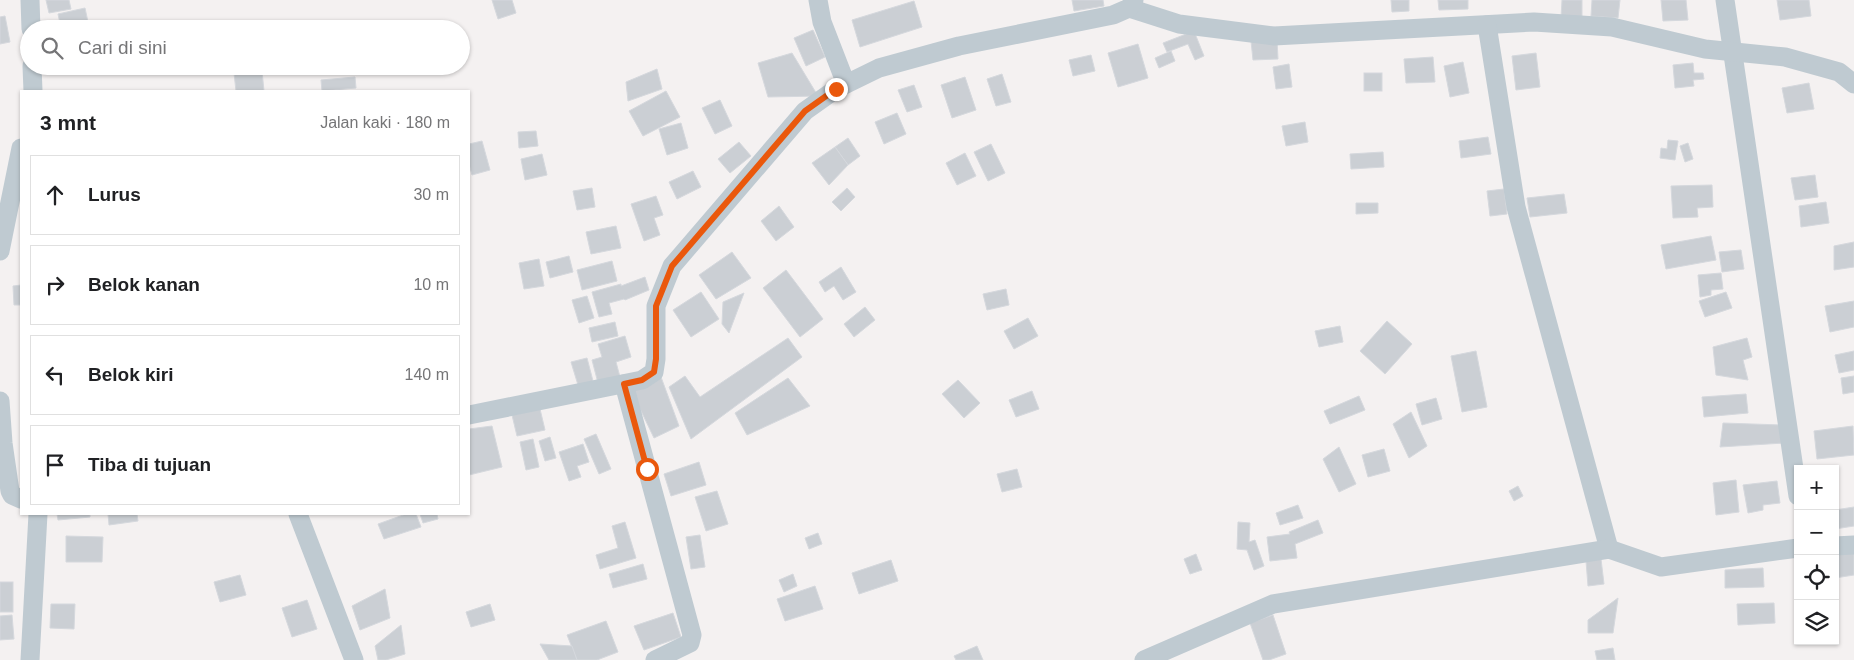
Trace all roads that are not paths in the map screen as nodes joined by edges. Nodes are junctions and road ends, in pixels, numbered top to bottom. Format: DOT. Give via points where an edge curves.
graph roads {
  1 [pos="30,0"];
  2 [pos="818,0"];
  3 [pos="1725,0"];
  4 [pos="1131,4"];
  5 [pos="31,20"];
  6 [pos="1487,25"];
  7 [pos="1733,52"];
  8 [pos="32,75"];
  9 [pos="846,84"];
  10 [pos="1854,84"];
  11 [pos="33,90"];
  12 [pos="20,153"];
  13 [pos="0,251"];
  14 [pos="624,384"];
  15 [pos="0,400"];
  16 [pos="470,415"];
  17 [pos="1794,469"];
  18 [pos="20,499"];
  19 [pos="38,515"];
  20 [pos="298,515"];
  21 [pos="1854,545"];
  22 [pos="1839,546"];
  23 [pos="1609,549"];
  24 [pos="1794,549"];
  25 [pos="350,659"];
  26 [pos="30,660"];
  27 [pos="656,660"];
  28 [pos="1144,660"];
  1 -- 5 [label="street"];
  2 -- 9 [label="street" via="822,22"];
  3 -- 7 [label="street"];
  4 -- 6 [label="street" via="1179,24 1274,36"];
  4 -- 9 [label="street" via="1113,15 950,48 878,68"];
  6 -- 7 [label="street" via="1534,22 1612,27 1705,49"];
  6 -- 23 [label="street" via="1516,207"];
  7 -- 10 [label="street" via="1784,57 1839,72"];
  7 -- 17 [label="street"];
  8 -- 11 [label="street"];
  9 -- 14 [label="street" via="805,111 672,266 656,306 654,372 642,380"];
  12 -- 13 [label="street"];
  14 -- 16 [label="street"];
  14 -- 27 [label="street" via="692,635 690,644"];
  15 -- 18 [label="street" via="10,491"];
  19 -- 26 [label="street"];
  20 -- 25 [label="street"];
  21 -- 22 [label="street"];
  23 -- 24 [label="street" via="1661,567"];
  23 -- 28 [label="street" via="1273,604"];
}
